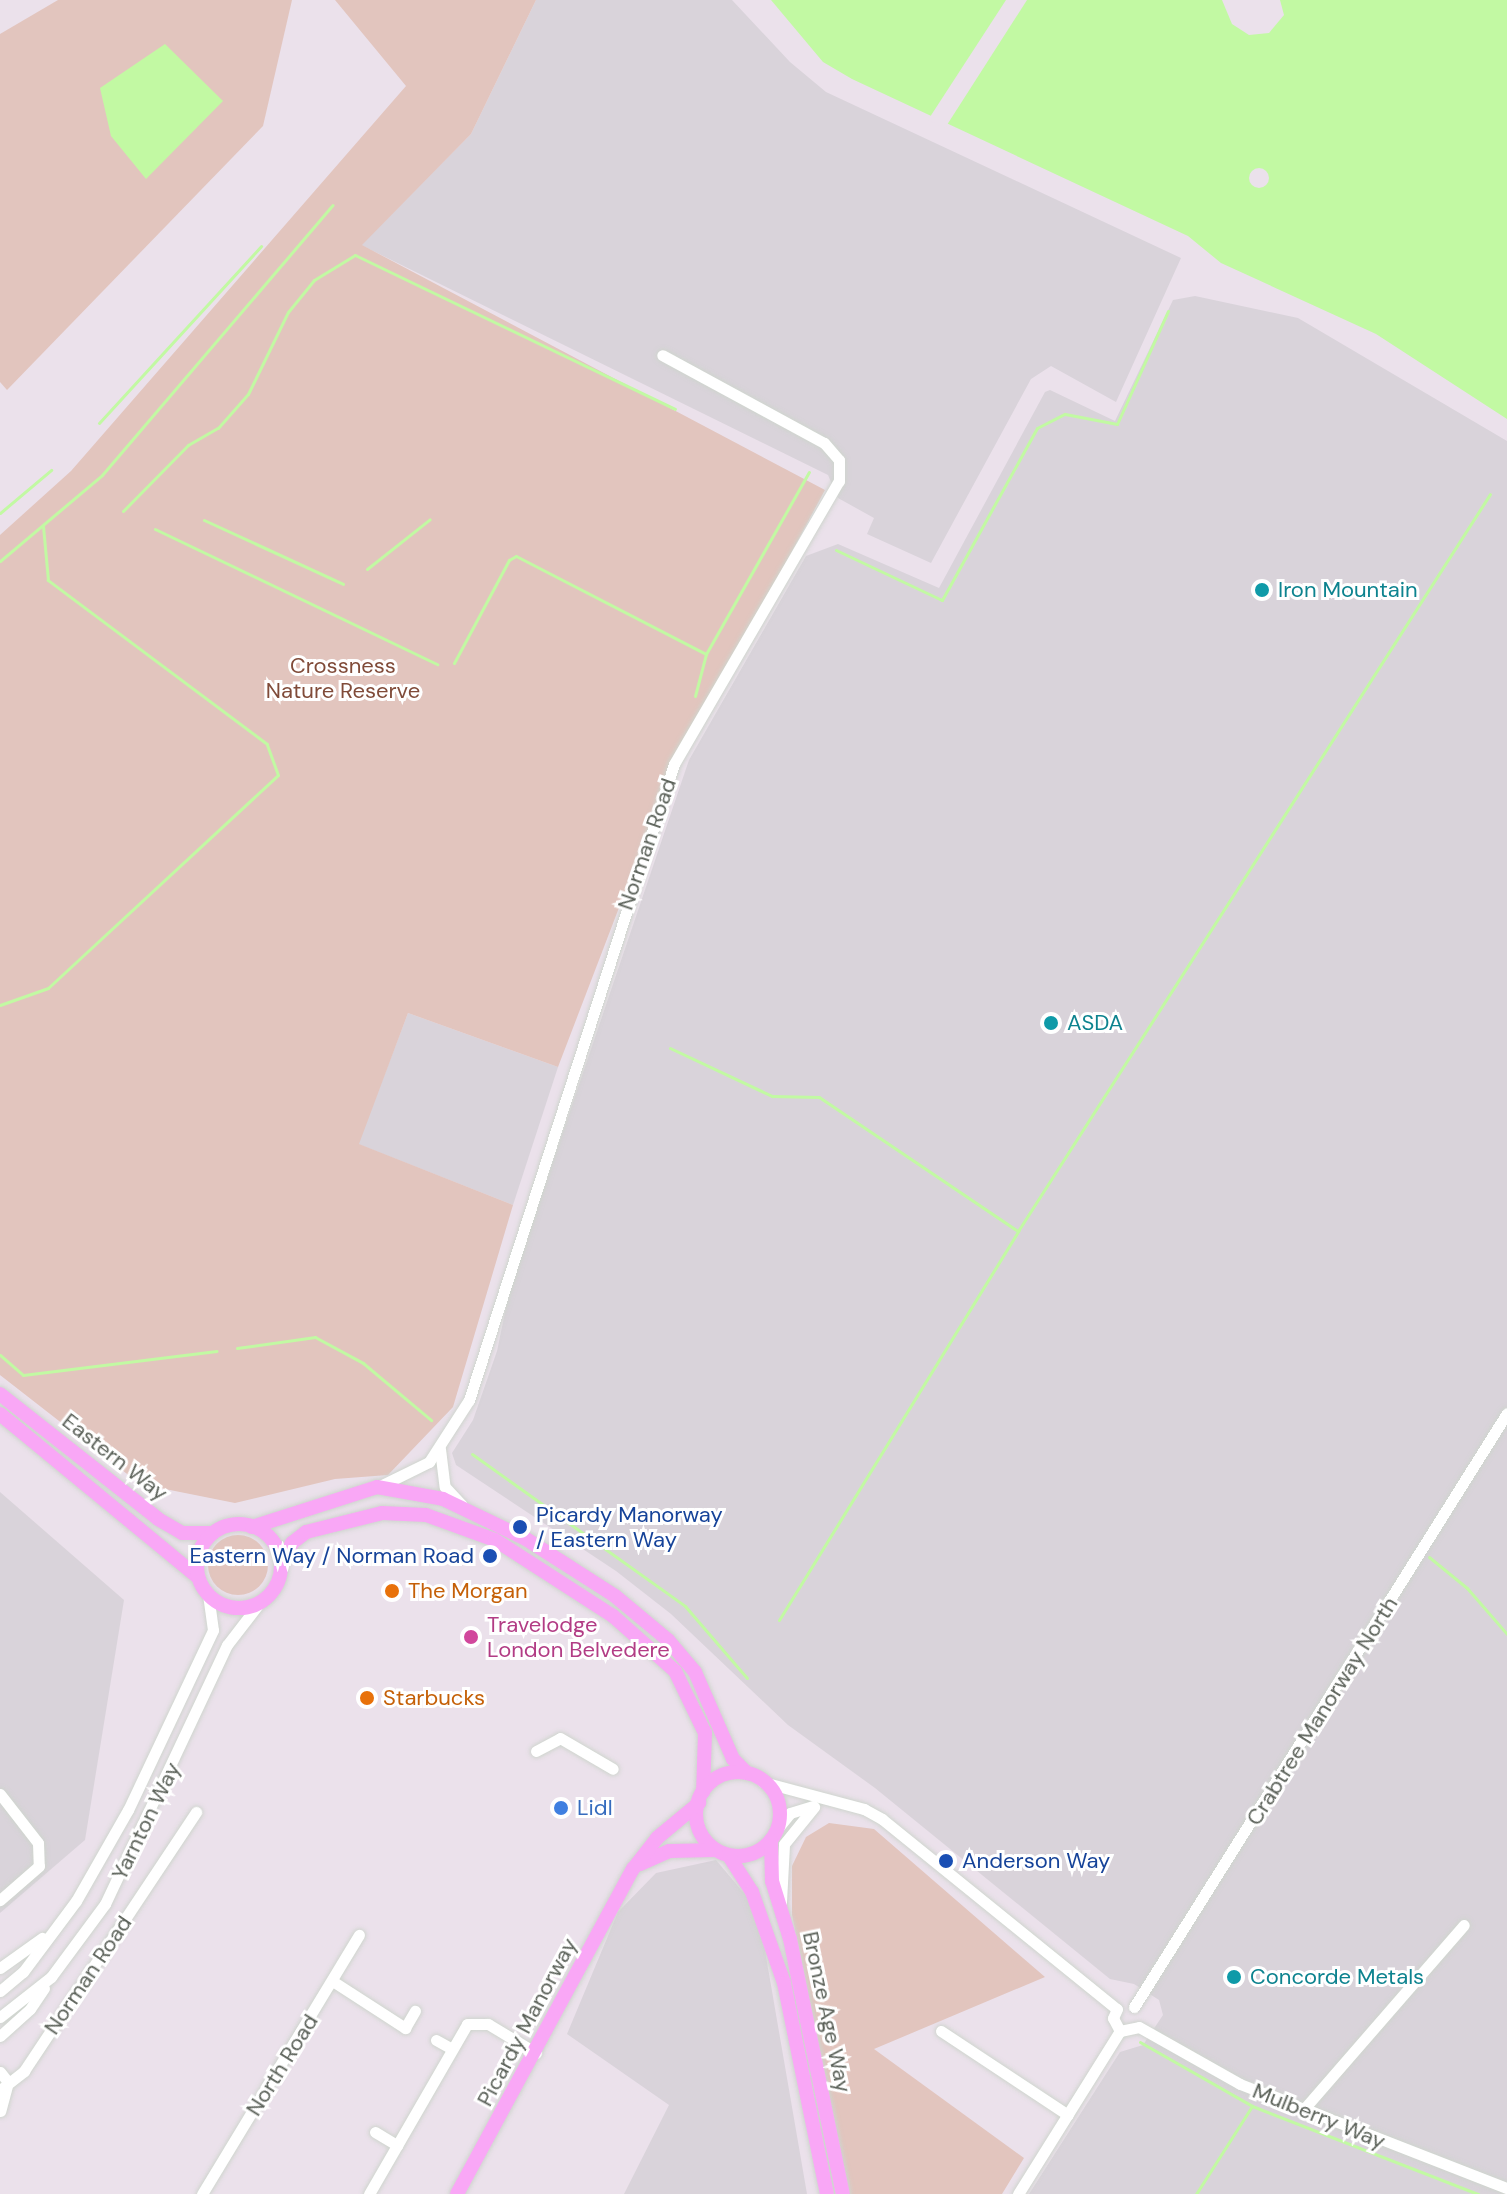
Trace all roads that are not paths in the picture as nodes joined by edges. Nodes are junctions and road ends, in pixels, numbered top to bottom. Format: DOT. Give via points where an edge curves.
graph roads {
  1 [pos="662,355"];
  2 [pos="0,1394"];
  3 [pos="1507,1413"];
  4 [pos="0,1414"];
  5 [pos="0,1426"];
  6 [pos="445,1442"];
  7 [pos="377,1487"];
  8 [pos="94,1488"];
  9 [pos="464,1508"];
  10 [pos="252,1527"];
  11 [pos="211,1533"];
  12 [pos="281,1563"];
  13 [pos="199,1577"];
  14 [pos="208,1594"];
  15 [pos="261,1601"];
  16 [pos="536,1751"];
  17 [pos="613,1769"];
  18 [pos="747,1773"];
  19 [pos="763,1782"];
  20 [pos="0,1794"];
  21 [pos="701,1798"];
  22 [pos="829,1802"];
  23 [pos="814,1807"];
  24 [pos="194,1815"];
  25 [pos="775,1834"];
  26 [pos="722,1853"];
  27 [pos="633,1869"];
  28 [pos="0,1900"];
  29 [pos="781,1911"];
  30 [pos="1464,1925"];
  31 [pos="48,1934"];
  32 [pos="359,1935"];
  33 [pos="0,1968"];
  34 [pos="51,1977"];
  35 [pos="334,1982"];
  36 [pos="0,1991"];
  37 [pos="1134,2007"];
  38 [pos="1117,2009"];
  39 [pos="415,2011"];
  40 [pos="0,2017"];
  41 [pos="1139,2027"];
  42 [pos="941,2031"];
  43 [pos="1120,2031"];
  44 [pos="0,2036"];
  45 [pos="436,2040"];
  46 [pos="452,2049"];
  47 [pos="536,2053"];
  48 [pos="0,2072"];
  49 [pos="3,2089"];
  50 [pos="1303,2110"];
  51 [pos="0,2111"];
  52 [pos="1068,2115"];
  53 [pos="375,2132"];
  54 [pos="397,2145"];
  55 [pos="1507,2188"];
  56 [pos="202,2194"];
  57 [pos="369,2194"];
  58 [pos="457,2194"];
  59 [pos="827,2194"];
  60 [pos="843,2194"];
  61 [pos="1018,2194"];
  1 -- 6 [label="street, Norman Road" via="824,443 839,460 839,481 674,764 543,1159 479,1373"];
  2 -- 11 [label="main road, Eastern Way" via="158,1519 182,1533"];
  3 -- 37 [label="street, Crabtree Manorway North"];
  4 -- 8 [label="main road, Eastern Way"];
  5 -- 8 [label="main road"];
  6 -- 7 [label="street, Norman Road" via="411,1474"];
  6 -- 9 [label="street" via="445,1487"];
  7 -- 9 [label="main road" via="420,1492"];
  7 -- 10 [label="main road"];
  8 -- 13 [label="main road, Eastern Way"];
  9 -- 18 [label="main road" via="573,1567 668,1640 695,1672 733,1759"];
  10 -- 11 [label="main road" via="232,1525"];
  10 -- 12 [label="main road" via="272,1540"];
  11 -- 13 [label="main road" via="198,1556"];
  12 -- 15 [label="main road" via="277,1582"];
  12 -- 21 [label="main road" via="306,1532 382,1513 426,1515 495,1540 613,1616 675,1671 705,1733"];
  13 -- 14 [label="main road"];
  14 -- 15 [label="main road" via="233,1607"];
  14 -- 31 [label="street, Yarnton Way" via="215,1620 209,1641 128,1810 76,1901"];
  15 -- 34 [label="street, Yarnton Way" via="227,1645 105,1904"];
  16 -- 17 [label="street" via="560,1738"];
  18 -- 19 [label="main road"];
  18 -- 21 [label="main road" via="726,1773"];
  19 -- 22 [label="street"];
  19 -- 25 [label="main road" via="778,1804"];
  20 -- 28 [label="street" via="38,1843 39,1866"];
  21 -- 26 [label="main road" via="698,1826"];
  21 -- 27 [label="main road, Picardy Manorway" via="657,1838"];
  22 -- 23 [label="street"];
  22 -- 38 [label="street" via="864,1809 895,1828"];
  23 -- 25 [label="street" via="790,1813"];
  23 -- 29 [label="street" via="784,1844"];
  24 -- 49 [label="street, Norman Road" via="24,2071"];
  25 -- 26 [label="main road" via="754,1854"];
  25 -- 29 [label="main road, Bronze Age Way" via="770,1869"];
  26 -- 27 [label="main road" via="669,1851"];
  26 -- 59 [label="main road, Bronze Age Way" via="752,1892 784,1983"];
  27 -- 47 [label="main road, Picardy Manorway"];
  29 -- 60 [label="main road, Bronze Age Way"];
  30 -- 50 [label="street"];
  31 -- 33 [label="street"];
  31 -- 36 [label="street, Yarnton Way" via="23,1972"];
  32 -- 35 [label="street, North Road"];
  34 -- 40 [label="street, Yarnton Way"];
  34 -- 44 [label="street" via="30,2009"];
  35 -- 39 [label="street" via="405,2028"];
  35 -- 56 [label="street, North Road"];
  37 -- 38 [label="street"];
  37 -- 41 [label="street" via="1141,2018"];
  38 -- 43 [label="street" via="1113,2018"];
  41 -- 43 [label="street"];
  41 -- 50 [label="street, Mulberry Way" via="1240,2084"];
  42 -- 52 [label="street"];
  43 -- 52 [label="street"];
  45 -- 46 [label="street"];
  46 -- 47 [label="street" via="467,2024 488,2024"];
  46 -- 54 [label="street"];
  47 -- 58 [label="main road, Picardy Manorway"];
  48 -- 49 [label="street" via="8,2082"];
  49 -- 51 [label="street, Norman Road"];
  50 -- 55 [label="street, Mulberry Way"];
  52 -- 61 [label="street"];
  53 -- 54 [label="street"];
  54 -- 57 [label="street"];
}
